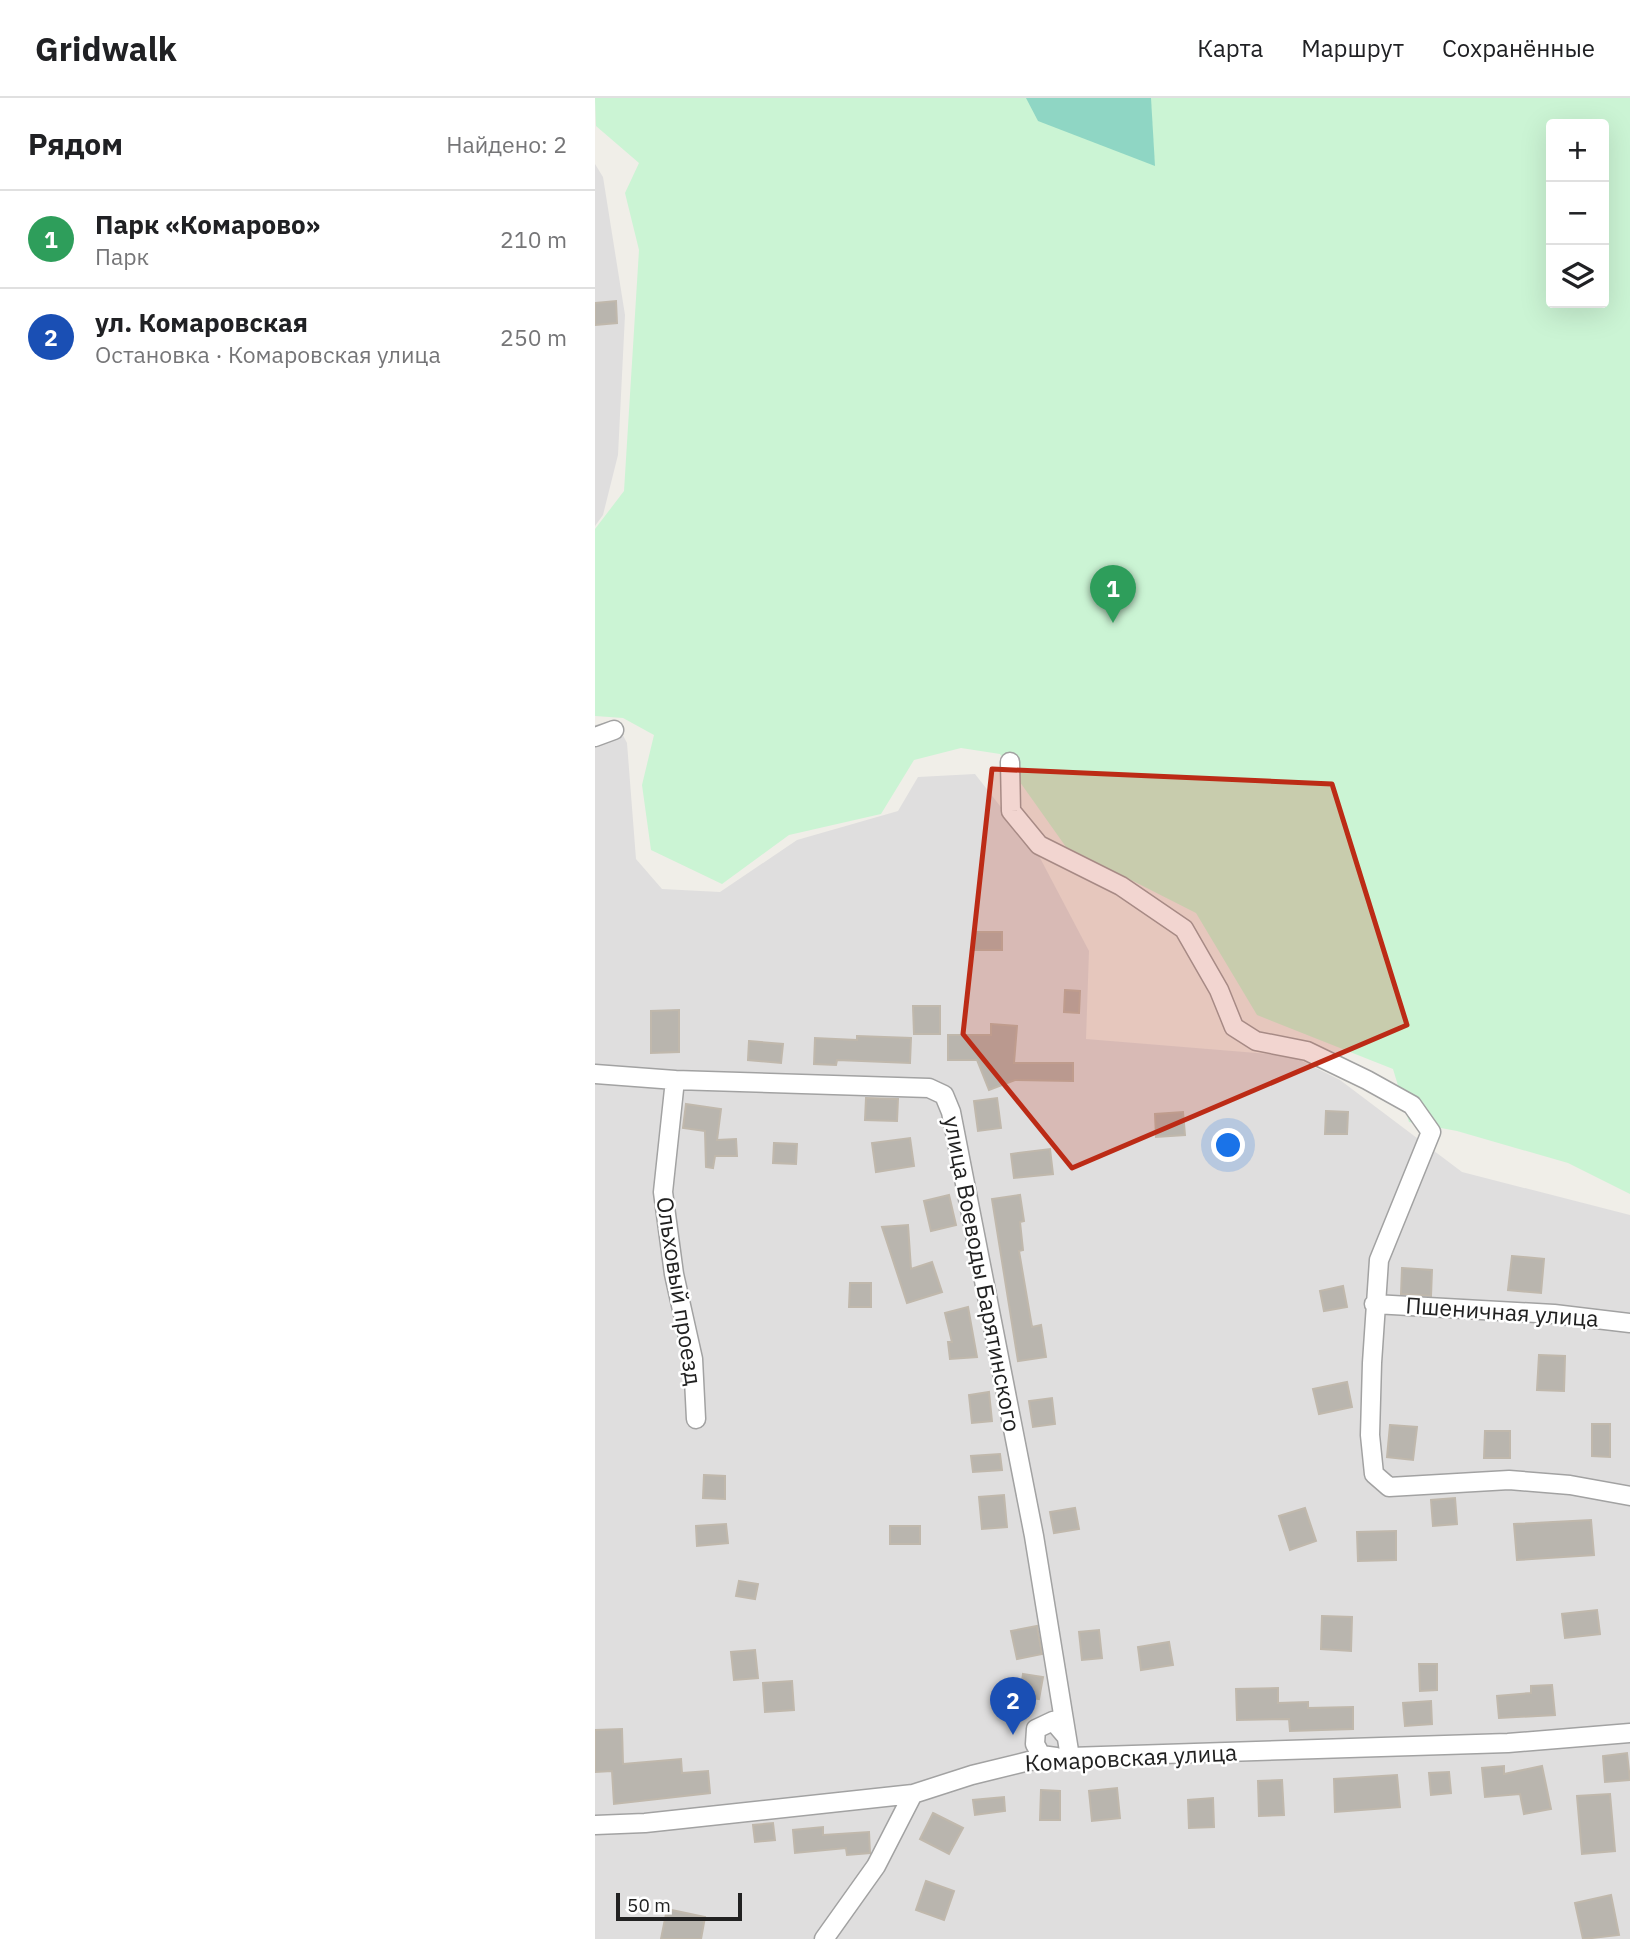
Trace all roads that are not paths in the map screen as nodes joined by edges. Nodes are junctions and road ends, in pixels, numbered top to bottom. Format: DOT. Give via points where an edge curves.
graph roads {
  1 [pos="614,730"];
  2 [pos="595,737"];
  3 [pos="1010,762"];
  4 [pos="595,1074"];
  5 [pos="674,1080"];
  6 [pos="1374,1304"];
  7 [pos="1630,1323"];
  8 [pos="696,1419"];
  9 [pos="1630,1496"];
  10 [pos="1630,1733"];
  11 [pos="1065,1735"];
  12 [pos="1066,1757"];
  13 [pos="913,1794"];
  14 [pos="595,1825"];
  15 [pos="824,1939"];
  1 -- 2 [label="street"];
  3 -- 6 [label="street, Пшеничная улица" via="1011,811 1039,845 1121,886 1184,929 1234,1027 1257,1041 1307,1051 1412,1105 1431,1132 1379,1260"];
  4 -- 5 [label="street, улица Воеводы Барятинского"];
  5 -- 8 [label="street, Ольховый проезд" via="663,1192 674,1274 693,1359"];
  5 -- 11 [label="street, улица Воеводы Барятинского" via="929,1088 944,1095 1000,1356"];
  6 -- 7 [label="street, Пшеничная улица"];
  6 -- 9 [label="street, Пшеничная улица" via="1370,1435 1374,1474 1389,1487 1509,1480"];
  10 -- 12 [label="street, Комаровская улица" via="1508,1743"];
  11 -- 12 [label="street, улица Воеводы Барятинского"];
  11 -- 12 [label="street" via="1053,1721 1036,1729 1035,1744 1041,1755"];
  12 -- 13 [label="street, Комаровская улица" via="1029,1761"];
  13 -- 14 [label="street, Комаровская улица"];
  13 -- 15 [label="street" via="876,1866"];
}
